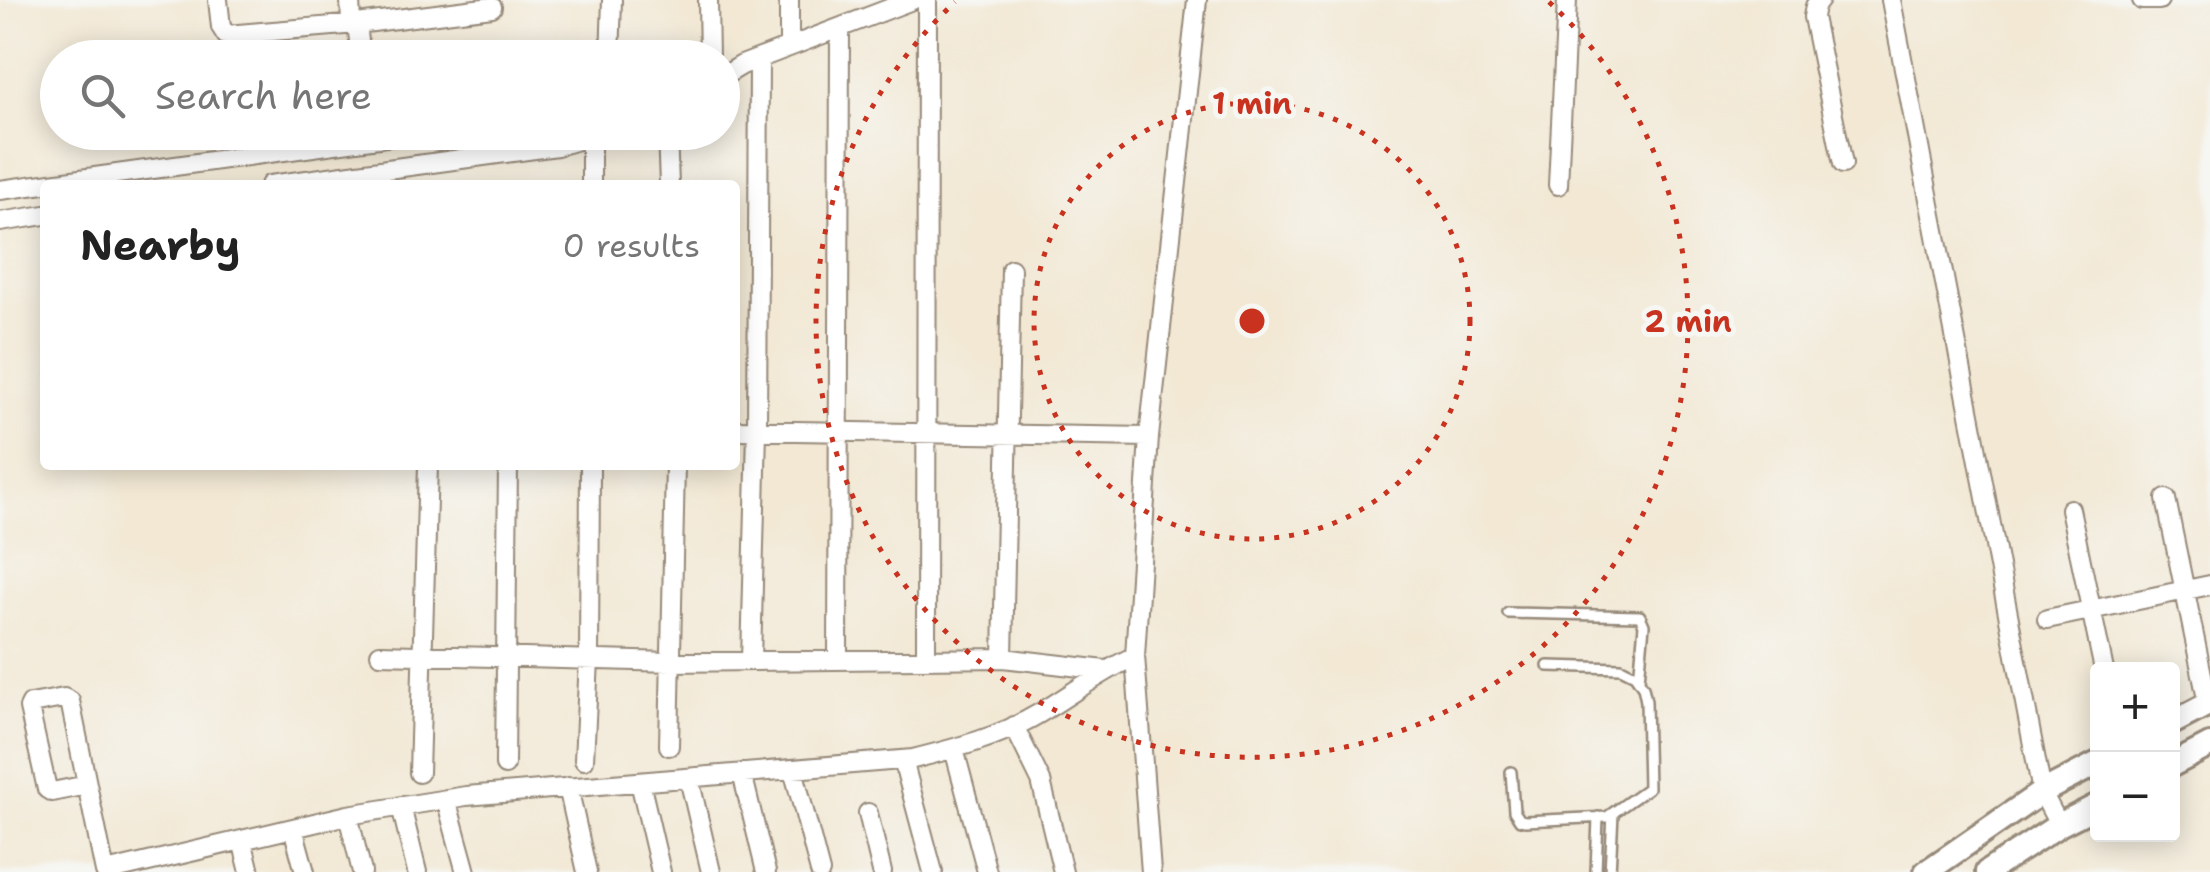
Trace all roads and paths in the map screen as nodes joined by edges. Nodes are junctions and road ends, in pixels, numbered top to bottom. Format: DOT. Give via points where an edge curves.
graph roads {
  1 [pos="218,0"];
  2 [pos="350,0"];
  3 [pos="612,0"];
  4 [pos="708,0"];
  5 [pos="790,0"];
  6 [pos="912,0"];
  7 [pos="927,0"];
  8 [pos="1198,0"];
  9 [pos="1567,0"];
  10 [pos="1820,0"];
  11 [pos="1891,0"];
  12 [pos="2142,0"];
  13 [pos="2160,0"];
  14 [pos="492,6"];
  15 [pos="870,8"];
  16 [pos="354,24"];
  17 [pos="840,28"];
  18 [pos="358,40"];
  19 [pos="611,40"];
  20 [pos="709,40"];
  21 [pos="789,47"];
  22 [pos="751,62"];
  23 [pos="740,65"];
  24 [pos="740,68"];
  25 [pos="276,150"];
  26 [pos="528,150"];
  27 [pos="595,150"];
  28 [pos="668,150"];
  29 [pos="1842,164"];
  30 [pos="69,180"];
  31 [pos="307,180"];
  32 [pos="591,180"];
  33 [pos="669,180"];
  34 [pos="40,184"];
  35 [pos="1558,186"];
  36 [pos="0,190"];
  37 [pos="40,217"];
  38 [pos="0,222"];
  39 [pos="1011,269"];
  40 [pos="740,430"];
  41 [pos="757,431"];
  42 [pos="840,432"];
  43 [pos="926,434"];
  44 [pos="1006,435"];
  45 [pos="1150,437"];
  46 [pos="428,470"];
  47 [pos="508,470"];
  48 [pos="590,470"];
  49 [pos="674,470"];
  50 [pos="2166,499"];
  51 [pos="2070,510"];
  52 [pos="2210,584"];
  53 [pos="2185,590"];
  54 [pos="2091,610"];
  55 [pos="1508,613"];
  56 [pos="2047,619"];
  57 [pos="380,654"];
  58 [pos="421,655"];
  59 [pos="1135,656"];
  60 [pos="508,658"];
  61 [pos="1003,658"];
  62 [pos="926,659"];
  63 [pos="589,660"];
  64 [pos="838,660"];
  65 [pos="672,662"];
  66 [pos="750,662"];
  67 [pos="2102,662"];
  68 [pos="1548,666"];
  69 [pos="1105,670"];
  70 [pos="1639,680"];
  71 [pos="2209,704"];
  72 [pos="2180,719"];
  73 [pos="1014,726"];
  74 [pos="2210,745"];
  75 [pos="669,746"];
  76 [pos="954,749"];
  77 [pos="584,760"];
  78 [pos="904,760"];
  79 [pos="2180,760"];
  80 [pos="504,765"];
  81 [pos="2090,766"];
  82 [pos="793,769"];
  83 [pos="1511,772"];
  84 [pos="742,773"];
  85 [pos="419,774"];
  86 [pos="688,778"];
  87 [pos="640,782"];
  88 [pos="86,784"];
  89 [pos="568,787"];
  90 [pos="2042,792"];
  91 [pos="446,799"];
  92 [pos="401,806"];
  93 [pos="2090,808"];
  94 [pos="868,813"];
  95 [pos="1613,814"];
  96 [pos="348,815"];
  97 [pos="1598,817"];
  98 [pos="2059,825"];
  99 [pos="292,828"];
  100 [pos="242,840"];
  101 [pos="187,863"];
  102 [pos="106,872"];
  103 [pos="250,872"];
  104 [pos="305,872"];
  105 [pos="362,872"];
  106 [pos="417,872"];
  107 [pos="466,872"];
  108 [pos="587,872"];
  109 [pos="661,872"];
  110 [pos="711,872"];
  111 [pos="766,872"];
  112 [pos="820,872"];
  113 [pos="882,872"];
  114 [pos="933,872"];
  115 [pos="987,872"];
  116 [pos="1063,872"];
  117 [pos="1151,872"];
  118 [pos="1596,872"];
  119 [pos="1610,872"];
  120 [pos="1926,872"];
  121 [pos="1987,872"];
  1 -- 16 [label="street" via="226,35"];
  2 -- 16 [label="street"];
  3 -- 19 [label="street"];
  4 -- 20 [label="street"];
  5 -- 21 [label="street"];
  6 -- 15 [label="street"];
  7 -- 43 [label="street"];
  8 -- 45 [label="street"];
  9 -- 35 [label="street"];
  10 -- 29 [label="street" via="1814,18"];
  11 -- 90 [label="street"];
  12 -- 13 [label="street"];
  14 -- 16 [label="street"];
  15 -- 17 [label="street"];
  16 -- 18 [label="street"];
  17 -- 21 [label="street"];
  17 -- 42 [label="street"];
  21 -- 22 [label="street"];
  22 -- 23 [label="street"];
  22 -- 24 [label="street"];
  22 -- 41 [label="street"];
  25 -- 30 [label="street"];
  26 -- 31 [label="street"];
  27 -- 32 [label="street"];
  28 -- 33 [label="street"];
  34 -- 36 [label="street"];
  37 -- 38 [label="street"];
  39 -- 44 [label="street"];
  40 -- 41 [label="street"];
  41 -- 42 [label="street"];
  41 -- 66 [label="street"];
  42 -- 43 [label="street"];
  42 -- 64 [label="street"];
  43 -- 44 [label="street"];
  43 -- 62 [label="street"];
  44 -- 45 [label="street"];
  44 -- 61 [label="street"];
  45 -- 59 [label="street"];
  46 -- 58 [label="street"];
  47 -- 60 [label="street"];
  48 -- 63 [label="street"];
  49 -- 65 [label="street"];
  50 -- 53 [label="street"];
  51 -- 54 [label="street"];
  52 -- 53 [label="street"];
  53 -- 54 [label="street"];
  53 -- 71 [label="street"];
  54 -- 56 [label="street"];
  54 -- 67 [label="street"];
  55 -- 70 [label="lane" via="1640,616"];
  57 -- 58 [label="street"];
  58 -- 60 [label="street"];
  58 -- 85 [label="street"];
  59 -- 69 [label="street"];
  59 -- 117 [label="street"];
  60 -- 63 [label="street"];
  60 -- 80 [label="street"];
  61 -- 62 [label="street"];
  61 -- 69 [label="street"];
  62 -- 64 [label="street"];
  63 -- 65 [label="street"];
  63 -- 77 [label="street"];
  64 -- 66 [label="street"];
  65 -- 66 [label="street"];
  65 -- 75 [label="street"];
  68 -- 70 [label="lane" via="1621,668"];
  69 -- 73 [label="street"];
  70 -- 95 [label="lane" via="1646,701 1648,788"];
  71 -- 72 [label="main road"];
  73 -- 76 [label="street"];
  73 -- 116 [label="street" via="1042,786"];
  74 -- 79 [label="main road"];
  76 -- 78 [label="street"];
  76 -- 115 [label="street"];
  78 -- 82 [label="street"];
  78 -- 114 [label="street"];
  81 -- 90 [label="main road"];
  82 -- 84 [label="street"];
  82 -- 112 [label="street"];
  83 -- 97 [label="lane" via="1520,820"];
  84 -- 86 [label="street"];
  84 -- 111 [label="street"];
  86 -- 87 [label="street"];
  86 -- 110 [label="street"];
  87 -- 89 [label="street"];
  87 -- 109 [label="street"];
  88 -- 88 [label="street" via="47,790 31,704 70,701"];
  88 -- 102 [label="street"];
  89 -- 91 [label="street"];
  89 -- 108 [label="street"];
  90 -- 98 [label="street"];
  90 -- 120 [label="main road"];
  91 -- 92 [label="street"];
  91 -- 107 [label="street"];
  92 -- 96 [label="street"];
  92 -- 106 [label="street"];
  93 -- 98 [label="main road"];
  94 -- 113 [label="street"];
  95 -- 97 [label="lane"];
  95 -- 119 [label="lane"];
  96 -- 99 [label="street"];
  96 -- 105 [label="street"];
  97 -- 118 [label="lane"];
  98 -- 121 [label="main road"];
  99 -- 100 [label="street"];
  99 -- 104 [label="street"];
  100 -- 101 [label="street"];
  100 -- 103 [label="street"];
  101 -- 102 [label="street"];
}
